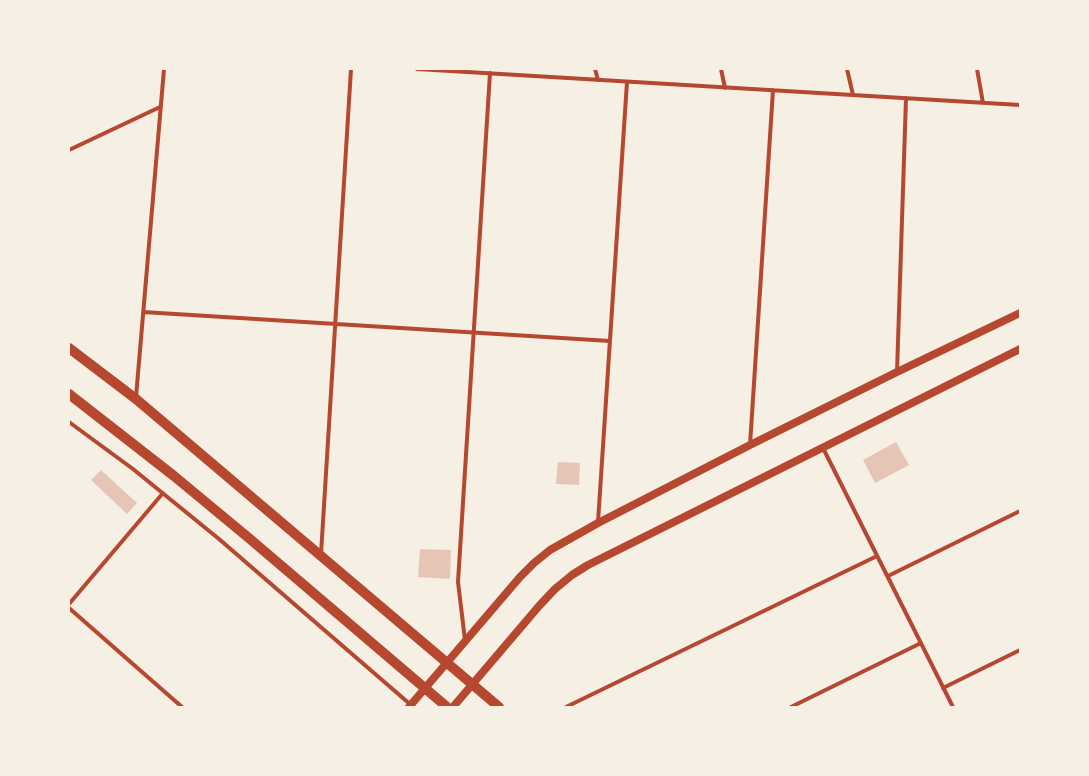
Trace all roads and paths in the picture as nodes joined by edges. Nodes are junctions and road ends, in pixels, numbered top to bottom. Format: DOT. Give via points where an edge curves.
graph roads {
  1 [pos="164,69"];
  2 [pos="351,69"];
  3 [pos="417,69"];
  4 [pos="595,69"];
  5 [pos="721,69"];
  6 [pos="847,69"];
  7 [pos="977,69"];
  8 [pos="490,73"];
  9 [pos="598,80"];
  10 [pos="627,82"];
  11 [pos="725,88"];
  12 [pos="773,90"];
  13 [pos="853,95"];
  14 [pos="906,98"];
  15 [pos="983,103"];
  16 [pos="1020,105"];
  17 [pos="160,107"];
  18 [pos="69,150"];
  19 [pos="143,312"];
  20 [pos="1020,313"];
  21 [pos="336,324"];
  22 [pos="474,333"];
  23 [pos="610,341"];
  24 [pos="69,348"];
  25 [pos="1020,349"];
  26 [pos="898,372"];
  27 [pos="69,394"];
  28 [pos="136,399"];
  29 [pos="69,422"];
  30 [pos="750,445"];
  31 [pos="823,448"];
  32 [pos="163,493"];
  33 [pos="1020,511"];
  34 [pos="598,523"];
  35 [pos="321,556"];
  36 [pos="877,556"];
  37 [pos="888,576"];
  38 [pos="69,604"];
  39 [pos="69,608"];
  40 [pos="466,642"];
  41 [pos="921,642"];
  42 [pos="1020,650"];
  43 [pos="447,663"];
  44 [pos="473,684"];
  45 [pos="943,688"];
  46 [pos="425,689"];
  47 [pos="411,706"];
  48 [pos="182,707"];
  49 [pos="447,707"];
  50 [pos="453,707"];
  51 [pos="499,707"];
  52 [pos="566,707"];
  53 [pos="791,707"];
  54 [pos="953,707"];
  1 -- 17 [label="street"];
  2 -- 21 [label="street"];
  3 -- 8 [label="street"];
  4 -- 9 [label="street"];
  5 -- 11 [label="street"];
  6 -- 13 [label="street"];
  7 -- 15 [label="street"];
  8 -- 9 [label="street"];
  8 -- 22 [label="street"];
  9 -- 10 [label="street"];
  10 -- 11 [label="street"];
  10 -- 23 [label="street"];
  11 -- 12 [label="street"];
  12 -- 13 [label="street"];
  12 -- 30 [label="street"];
  13 -- 14 [label="street"];
  14 -- 15 [label="street"];
  14 -- 26 [label="street"];
  15 -- 16 [label="street"];
  17 -- 18 [label="street"];
  17 -- 19 [label="street"];
  19 -- 21 [label="street"];
  19 -- 28 [label="street"];
  20 -- 26 [label="main road"];
  21 -- 22 [label="street"];
  21 -- 35 [label="street"];
  22 -- 23 [label="street"];
  22 -- 40 [label="street" via="458,582"];
  23 -- 34 [label="street"];
  24 -- 28 [label="main road"];
  25 -- 31 [label="main road"];
  26 -- 30 [label="main road"];
  27 -- 46 [label="main road" via="168,471"];
  28 -- 35 [label="main road"];
  29 -- 32 [label="street"];
  30 -- 34 [label="main road"];
  31 -- 36 [label="street"];
  31 -- 44 [label="main road" via="604,556 572,575 539,606"];
  32 -- 38 [label="street"];
  32 -- 47 [label="street"];
  33 -- 37 [label="street"];
  34 -- 40 [label="main road" via="550,550 534,563"];
  35 -- 43 [label="main road"];
  36 -- 37 [label="street"];
  36 -- 52 [label="street"];
  37 -- 41 [label="street"];
  39 -- 48 [label="street"];
  40 -- 43 [label="main road"];
  41 -- 45 [label="street"];
  41 -- 53 [label="street"];
  42 -- 45 [label="street"];
  43 -- 44 [label="main road"];
  43 -- 46 [label="main road"];
  44 -- 50 [label="main road"];
  44 -- 51 [label="main road"];
  45 -- 54 [label="street"];
  46 -- 47 [label="main road"];
  46 -- 49 [label="main road"];
}
